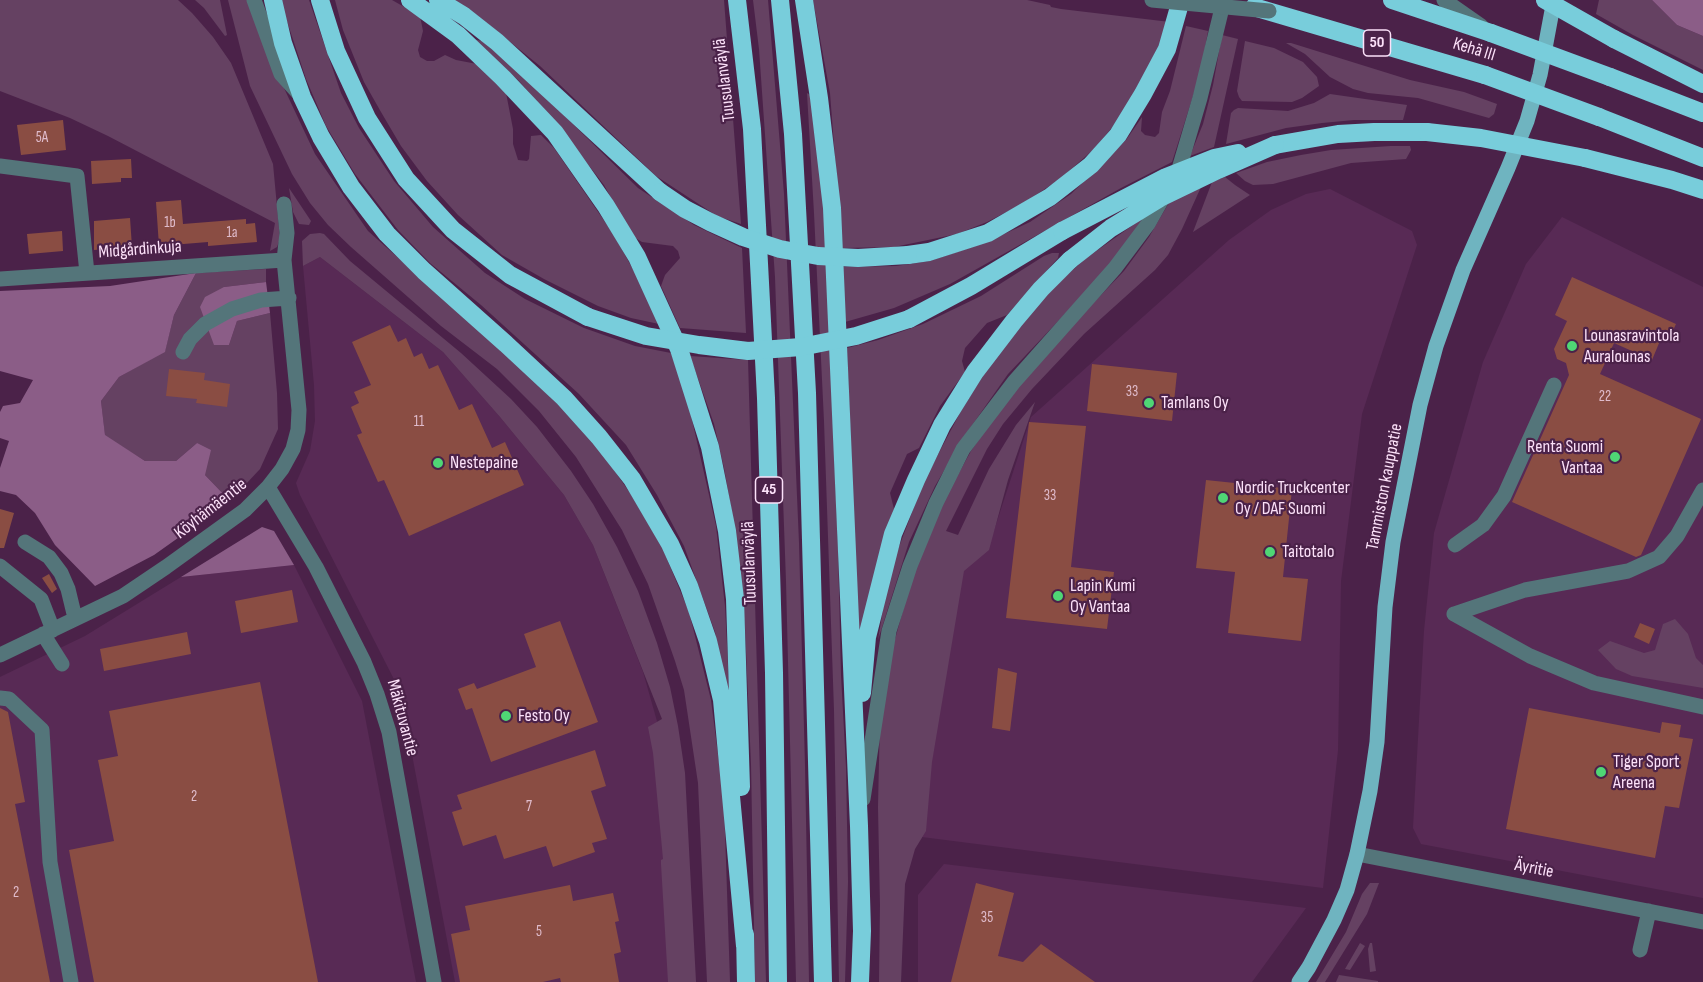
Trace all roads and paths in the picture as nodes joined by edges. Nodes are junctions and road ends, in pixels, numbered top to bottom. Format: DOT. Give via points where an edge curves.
graph roads {
  1 [pos="254,0"];
  2 [pos="273,0"];
  3 [pos="320,0"];
  4 [pos="410,0"];
  5 [pos="438,0"];
  6 [pos="737,0"];
  7 [pos="780,0"];
  8 [pos="804,0"];
  9 [pos="1152,0"];
  10 [pos="1181,0"];
  11 [pos="1221,0"];
  12 [pos="1226,0"];
  13 [pos="1392,0"];
  14 [pos="1444,0"];
  15 [pos="1551,1"];
  16 [pos="1269,11"];
  17 [pos="1491,33"];
  18 [pos="1703,84"];
  19 [pos="302,97"];
  20 [pos="1703,113"];
  21 [pos="1275,145"];
  22 [pos="1703,158"];
  23 [pos="0,166"];
  24 [pos="1703,190"];
  25 [pos="284,204"];
  26 [pos="284,260"];
  27 [pos="87,273"];
  28 [pos="0,279"];
  29 [pos="289,298"];
  30 [pos="183,352"];
  31 [pos="1554,386"];
  32 [pos="268,487"];
  33 [pos="1703,490"];
  34 [pos="25,542"];
  35 [pos="1455,545"];
  36 [pos="0,566"];
  37 [pos="75,618"];
  38 [pos="48,632"];
  39 [pos="0,655"];
  40 [pos="62,664"];
  41 [pos="0,698"];
  42 [pos="1703,707"];
  43 [pos="856,764"];
  44 [pos="859,826"];
  45 [pos="1357,854"];
  46 [pos="1649,911"];
  47 [pos="1703,922"];
  48 [pos="745,946"];
  49 [pos="1640,950"];
  50 [pos="71,982"];
  51 [pos="434,982"];
  52 [pos="746,982"];
  53 [pos="778,982"];
  54 [pos="823,982"];
  55 [pos="860,982"];
  56 [pos="1299,982"];
  1 -- 19 [label="street" via="281,74"];
  2 -- 19 [label="highway"];
  3 -- 21 [label="highway, bridge" via="336,51 367,118 406,179 453,230 510,275 588,317 646,336 699,345 748,351 801,346 909,319 1062,231 1175,173 1214,158"];
  4 -- 48 [label="highway" via="458,35 555,133 638,257 679,350 710,447 727,531 738,668"];
  5 -- 10 [label="highway, bridge" via="497,42 604,143 685,209 743,237 780,249 858,258 929,252 988,233 1050,197 1091,165 1118,135 1143,94 1167,49"];
  6 -- 53 [label="highway, Tuusulanväylä / 45" via="752,129 766,398"];
  7 -- 54 [label="highway" via="793,134 807,393"];
  8 -- 43 [label="highway" via="832,208"];
  9 -- 16 [label="street, bridge"];
  11 -- 44 [label="street" via="1200,98 1179,170 1148,224 1115,268 1014,382 963,449 936,503 889,631"];
  12 -- 16 [label="highway, Kehä III / 50, bridge"];
  13 -- 17 [label="highway, Kehä III"];
  14 -- 17 [label="street"];
  15 -- 18 [label="highway, bridge" via="1614,39"];
  15 -- 45 [label="main road, Tammiston kauppatie" via="1540,75 1527,122 1463,270 1420,405 1393,542 1377,742"];
  16 -- 22 [label="highway, Kehä III / 50, bridge" via="1485,75"];
  17 -- 20 [label="highway, Kehä III, bridge"];
  19 -- 48 [label="highway" via="351,187 387,234 564,398 632,479 670,544 708,641 722,700"];
  21 -- 24 [label="highway, bridge" via="1338,134 1427,132 1586,158"];
  21 -- 43 [label="highway, bridge" via="1160,198 1111,228 1041,289 975,372 942,425 893,534 867,637"];
  23 -- 27 [label="street" via="77,177"];
  25 -- 26 [label="street, Köyhämäentie"];
  26 -- 27 [label="street, Midgårdinkuja"];
  26 -- 29 [label="street, Köyhämäentie"];
  27 -- 28 [label="street, Midgårdinkuja"];
  29 -- 30 [label="street" via="261,300 232,309 205,324"];
  29 -- 32 [label="street, Köyhämäentie" via="298,430 293,449"];
  31 -- 35 [label="street" via="1504,496 1483,525"];
  32 -- 37 [label="street, Köyhämäentie" via="245,510 166,567 123,596"];
  32 -- 51 [label="street, Mäkituvantie" via="316,567 377,694 389,732"];
  33 -- 42 [label="street" via="1677,536 1659,557 1628,571 1526,591 1454,614 1530,656 1594,683"];
  34 -- 37 [label="street" via="49,557 61,573"];
  36 -- 38 [label="street" via="42,598"];
  37 -- 38 [label="street, Köyhämäentie"];
  38 -- 39 [label="street, Köyhämäentie"];
  38 -- 40 [label="street"];
  41 -- 50 [label="street" via="9,699 42,730 50,862"];
  43 -- 44 [label="highway"];
  44 -- 55 [label="highway"];
  45 -- 46 [label="street, Äyritie"];
  45 -- 56 [label="main road, Tammiston kauppatie" via="1334,920"];
  46 -- 47 [label="street, Äyritie"];
  46 -- 49 [label="street"];
  48 -- 52 [label="highway"];
}
